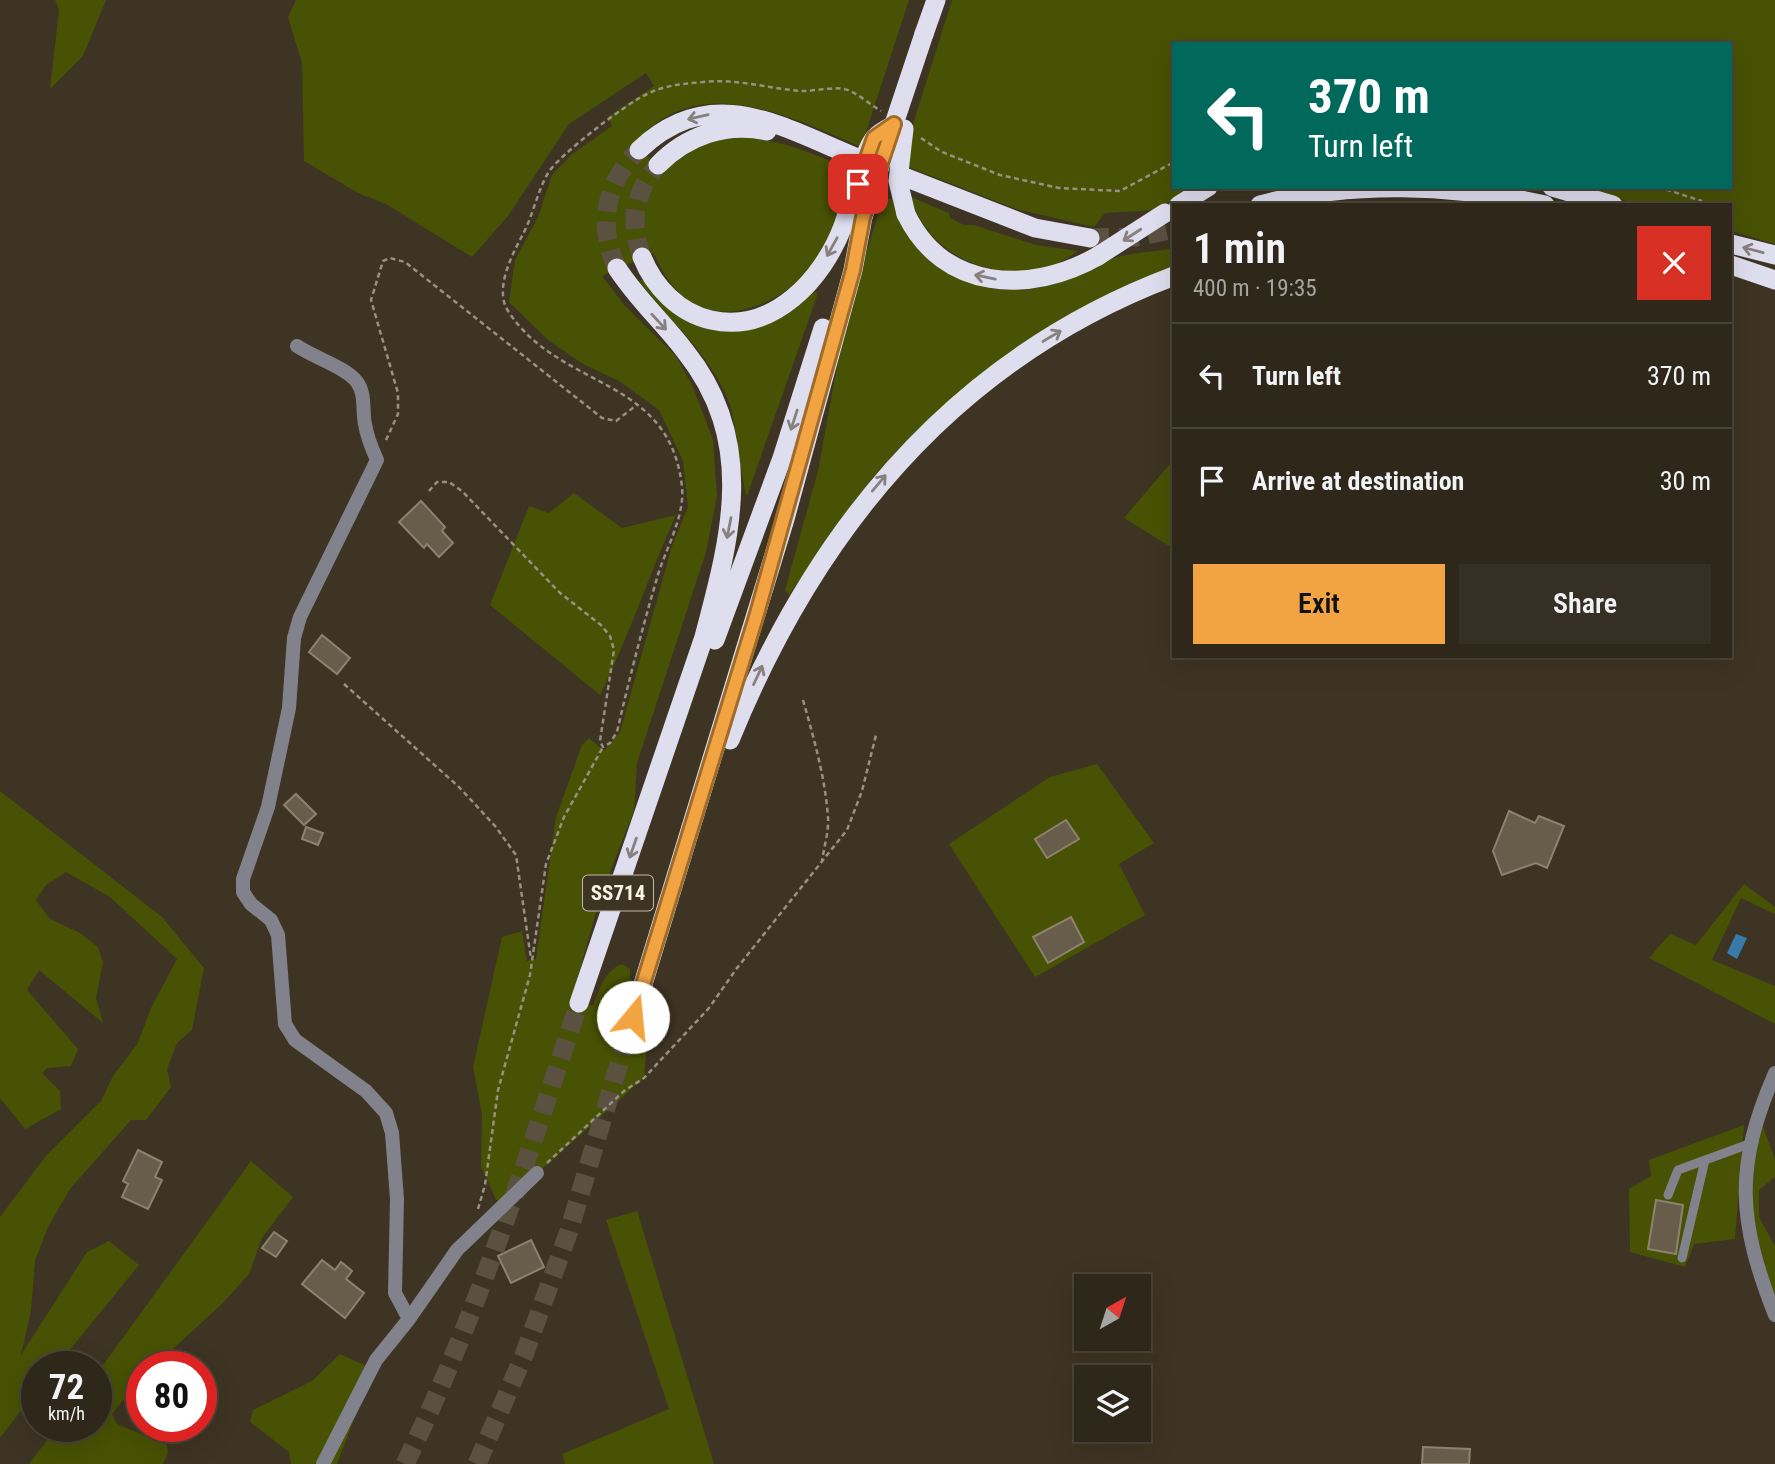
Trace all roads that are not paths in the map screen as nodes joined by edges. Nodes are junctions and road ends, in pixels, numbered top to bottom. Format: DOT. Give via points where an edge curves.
graph roads {
  1 [pos="936,0"];
  2 [pos="924,34"];
  3 [pos="898,124"];
  4 [pos="810,139"];
  5 [pos="639,150"];
  6 [pos="860,159"];
  7 [pos="658,164"];
  8 [pos="907,178"];
  9 [pos="1205,189"];
  10 [pos="1417,189"];
  11 [pos="1559,189"];
  12 [pos="1183,203"];
  13 [pos="1270,203"];
  14 [pos="1482,203"];
  15 [pos="1534,203"];
  16 [pos="1606,203"];
  17 [pos="1172,210"];
  18 [pos="863,217"];
  19 [pos="1090,238"];
  20 [pos="1732,244"];
  21 [pos="1775,256"];
  22 [pos="642,257"];
  23 [pos="1732,265"];
  24 [pos="617,268"];
  25 [pos="1732,275"];
  26 [pos="1172,277"];
  27 [pos="1775,281"];
  28 [pos="297,346"];
  29 [pos="656,784"];
  30 [pos="685,851"];
  31 [pos="579,1003"];
  32 [pos="633,1017"];
  33 [pos="1775,1073"];
  34 [pos="1749,1144"];
  35 [pos="1705,1160"];
  36 [pos="537,1173"];
  37 [pos="1668,1195"];
  38 [pos="1682,1258"];
  39 [pos="1775,1315"];
  40 [pos="409,1320"];
  41 [pos="324,1464"];
  1 -- 2 [label="highway, SS714"];
  2 -- 3 [label="highway, SS714, bridge"];
  17 -- 2 [label="highway, one-way, bridge" via="1098,257 1040,278 981,277 939,257 906,214 898,181 900,147 928,57"];
  3 -- 18 [label="highway, SS714, bridge"];
  3 -- 22 [label="highway, one-way, bridge" via="874,138 841,229 818,270 797,295 772,311 732,322 695,315 661,288"];
  4 -- 5 [label="highway, one-way" via="783,124 725,113 675,124"];
  4 -- 6 [label="highway"];
  4 -- 7 [label="highway" via="750,128 717,131 686,142"];
  8 -- 19 [label="highway" via="1035,228"];
  9 -- 12 [label="highway"];
  10 -- 13 [label="highway" via="1338,190"];
  10 -- 14 [label="highway"];
  10 -- 15 [label="highway" via="1475,192"];
  11 -- 16 [label="highway"];
  18 -- 29 [label="highway, SS714, one-way" via="754,536"];
  18 -- 30 [label="highway, SS714" via="853,270 788,507"];
  21 -- 20 [label="highway, one-way"];
  23 -- 27 [label="highway"];
  24 -- 29 [label="highway, one-way" via="708,382 726,427 733,467 732,515 720,577"];
  25 -- 27 [label="highway"];
  30 -- 26 [label="highway, one-way" via="781,628 827,552 880,481 949,412 1003,368 1096,311"];
  28 -- 40 [label="street" via="358,382 377,460 294,638 289,708 268,807 243,879 243,892 271,920 278,935 285,1024 295,1040 366,1091 387,1113 397,1199 395,1293"];
  29 -- 31 [label="highway, SS714, one-way"];
  30 -- 32 [label="highway, SS714"];
  33 -- 34 [label="street"];
  34 -- 35 [label="lane"];
  34 -- 39 [label="street" via="1745,1190 1750,1244"];
  35 -- 37 [label="lane" via="1678,1170"];
  35 -- 38 [label="lane"];
  36 -- 40 [label="street" via="469,1237"];
  40 -- 41 [label="street" via="376,1360"];
}
